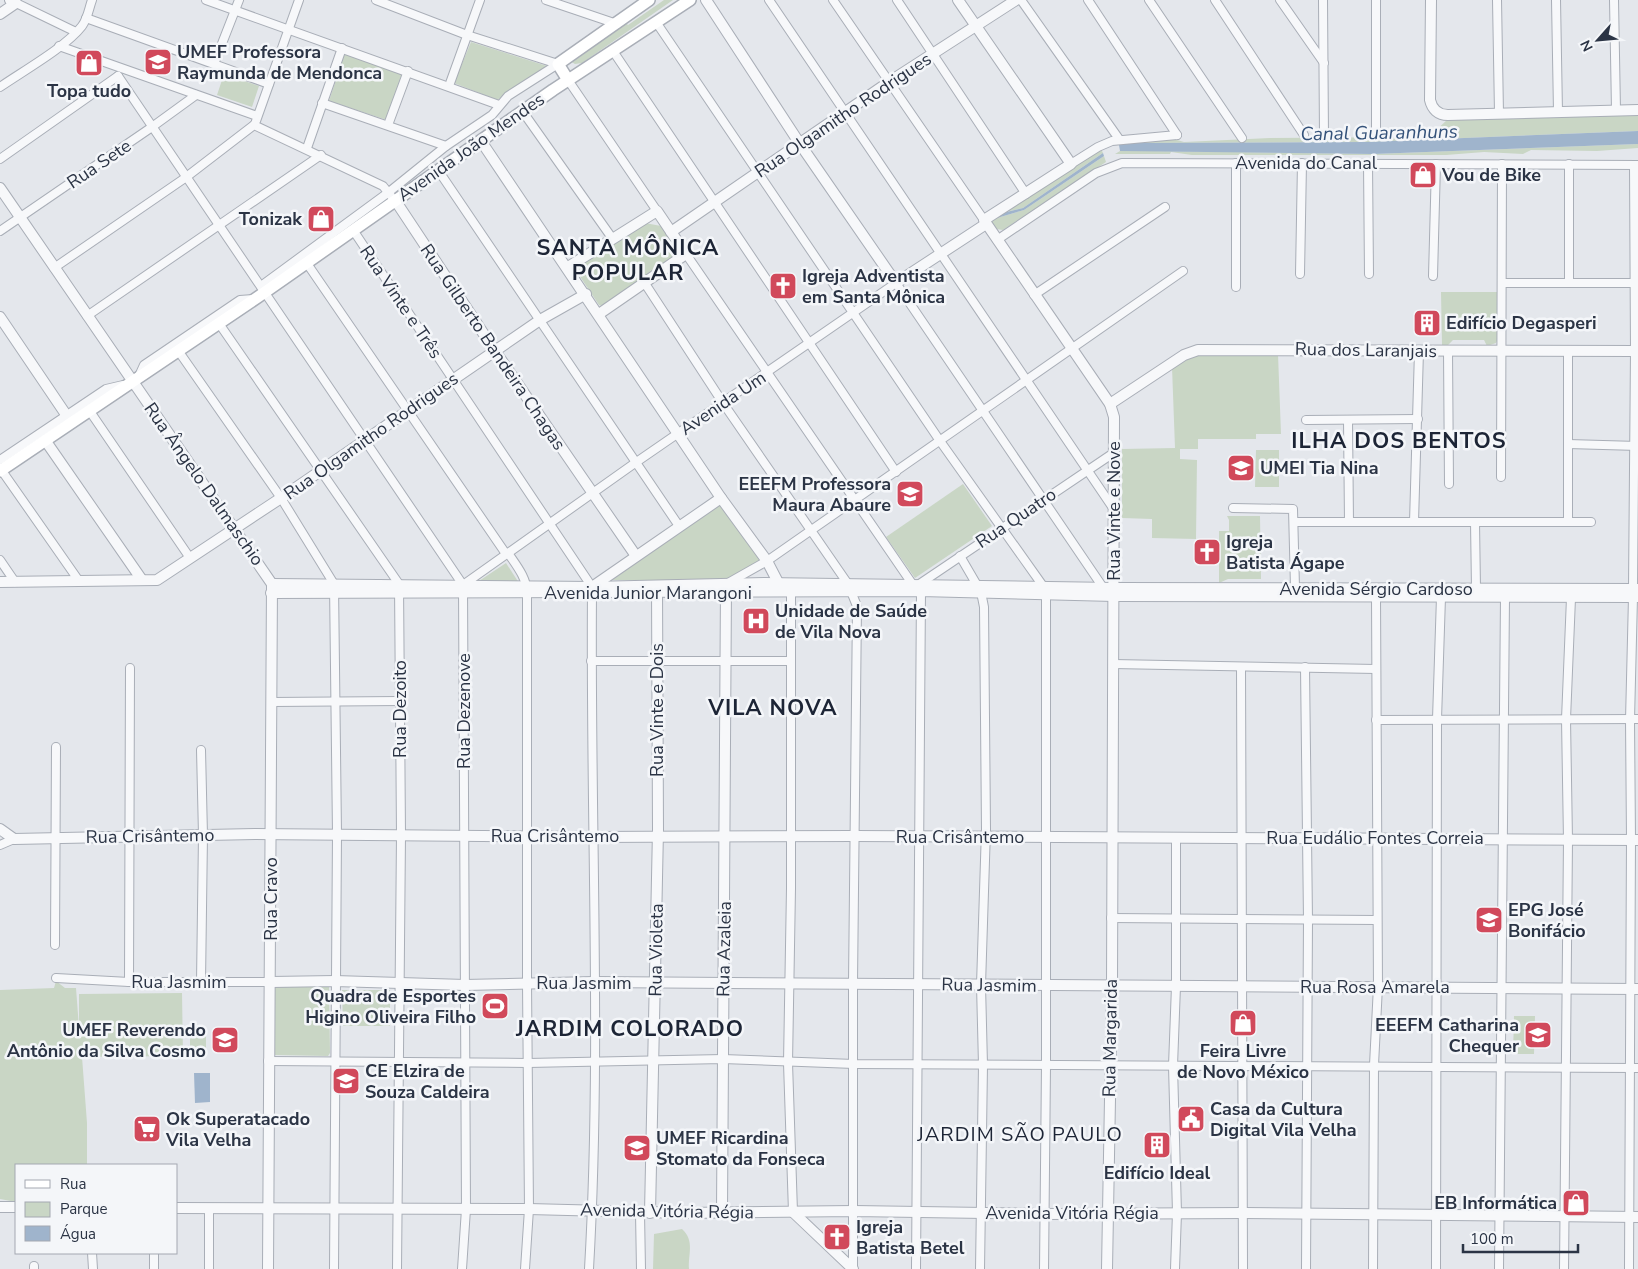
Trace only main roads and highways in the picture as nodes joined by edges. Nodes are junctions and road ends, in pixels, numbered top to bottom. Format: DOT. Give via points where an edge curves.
graph roads {
  1 [pos="649,0"];
  2 [pos="681,0"];
  3 [pos="690,0"];
  4 [pos="672,12"];
  5 [pos="568,80"];
  6 [pos="0,467"];
  1 -- 5 [label="main road" via="558,64"];
  2 -- 4 [label="main road"];
  3 -- 4 [label="main road, Avenida João Mendes"];
  4 -- 5 [label="main road, Avenida João Mendes"];
  5 -- 6 [label="main road, Avenida João Mendes" via="438,170 392,196 353,230 263,289 255,299 89,410 68,419 45,440"];
}
